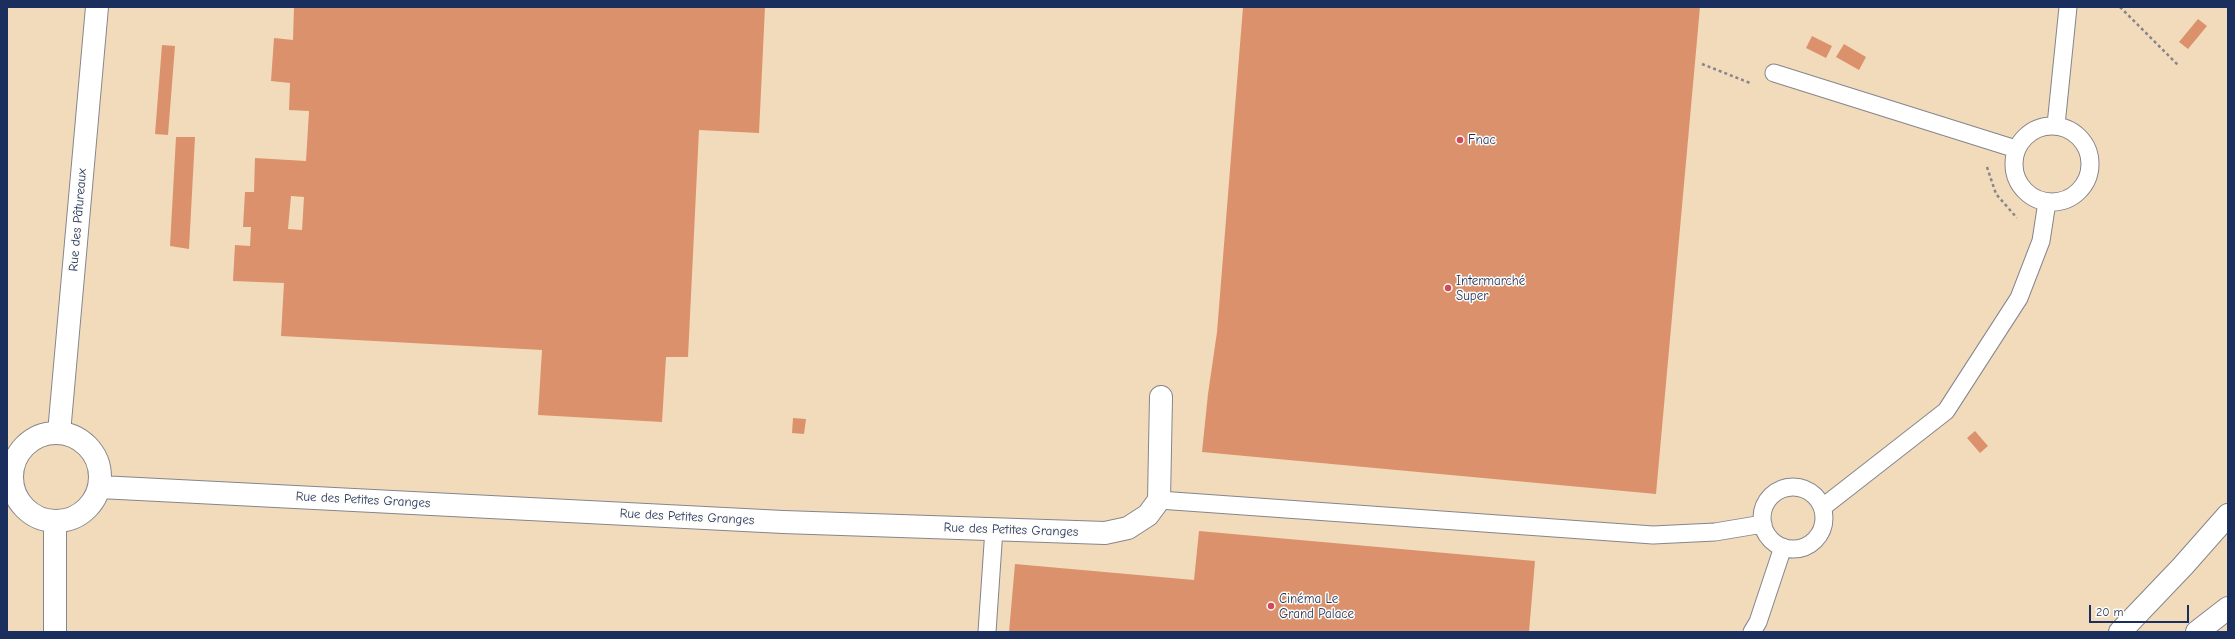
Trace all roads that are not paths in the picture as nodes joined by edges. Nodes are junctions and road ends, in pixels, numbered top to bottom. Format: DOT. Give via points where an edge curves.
graph roads {
  1 [pos="97,7"];
  2 [pos="2068,7"];
  3 [pos="1774,73"];
  4 [pos="2056,125"];
  5 [pos="2016,150"];
  6 [pos="2047,202"];
  7 [pos="1161,397"];
  8 [pos="59,433"];
  9 [pos="9,482"];
  10 [pos="100,487"];
  11 [pos="1159,500"];
  12 [pos="1823,507"];
  13 [pos="2228,515"];
  14 [pos="55,522"];
  15 [pos="1763,524"];
  16 [pos="994,529"];
  17 [pos="1783,547"];
  18 [pos="2228,608"];
  19 [pos="55,632"];
  20 [pos="987,632"];
  21 [pos="1752,632"];
  22 [pos="2120,632"];
  23 [pos="2197,632"];
  1 -- 8 [label="main road, Rue des Pâtureaux"];
  2 -- 4 [label="lane"];
  3 -- 5 [label="lane"];
  4 -- 5 [label="lane" via="2032,131 2022,139"];
  4 -- 6 [label="lane" via="2069,129 2080,138 2088,150 2090,163 2088,177 2082,188 2060,201"];
  5 -- 6 [label="lane" via="2013,163 2016,177 2023,189 2034,198"];
  6 -- 12 [label="lane" via="2041,241 2019,298 1946,411"];
  7 -- 11 [label="main road"];
  8 -- 9 [label="main road" via="43,434 29,441 19,452 12,466"];
  8 -- 10 [label="main road" via="74,436 96,457 100,471"];
  9 -- 14 [label="main road" via="21,505 31,514"];
  10 -- 14 [label="main road" via="94,501 84,512 70,519"];
  10 -- 16 [label="main road, Rue des Petites Granges" via="783,522"];
  11 -- 15 [label="lane" via="1653,535 1716,532"];
  11 -- 16 [label="main road, Rue des Petites Granges" via="1148,515 1128,528 1105,533"];
  12 -- 15 [label="lane" via="1816,495 1805,488 1792,486 1779,490 1769,498 1763,511"];
  12 -- 17 [label="lane" via="1825,519 1816,540 1795,549"];
  13 -- 22 [label="main road"];
  14 -- 19 [label="main road"];
  15 -- 17 [label="lane" via="1766,534"];
  16 -- 20 [label="lane"];
  17 -- 21 [label="lane" via="1758,622"];
  18 -- 23 [label="main road"];
}
